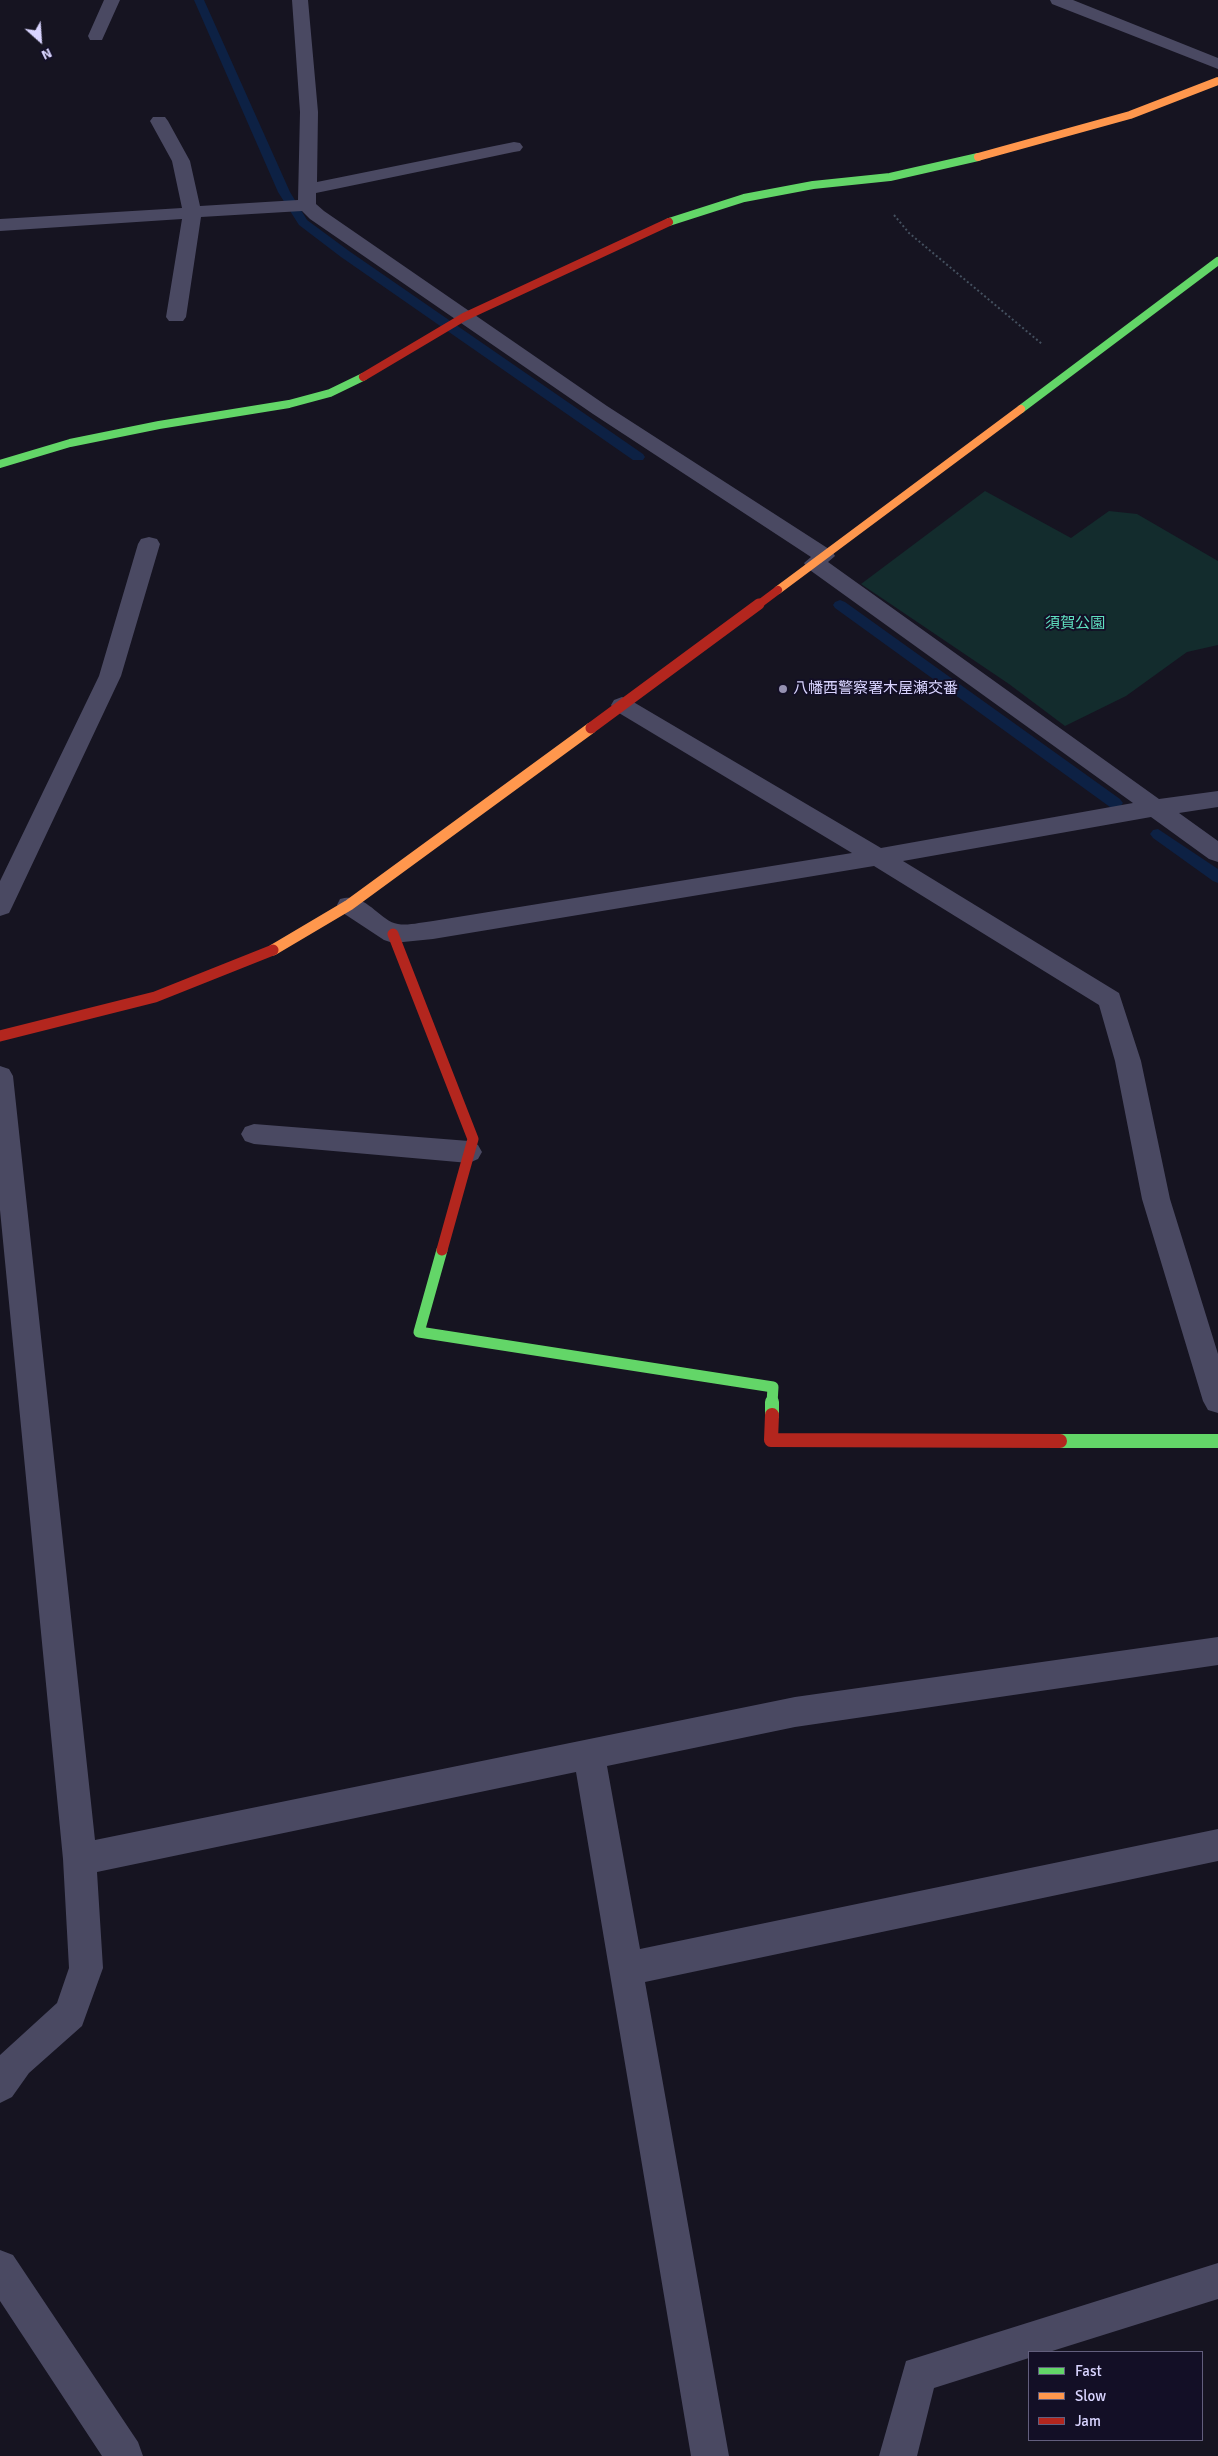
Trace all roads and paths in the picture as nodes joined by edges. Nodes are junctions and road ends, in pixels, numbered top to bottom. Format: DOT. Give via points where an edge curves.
graph roads {
  1 [pos="112,0"];
  2 [pos="300,0"];
  3 [pos="1058,0"];
  4 [pos="96,36"];
  5 [pos="1218,64"];
  6 [pos="1218,81"];
  7 [pos="159,121"];
  8 [pos="514,147"];
  9 [pos="867,180"];
  10 [pos="305,200"];
  11 [pos="192,213"];
  12 [pos="0,225"];
  13 [pos="1218,262"];
  14 [pos="176,317"];
  15 [pos="461,319"];
  16 [pos="1073,370"];
  17 [pos="0,464"];
  18 [pos="149,544"];
  19 [pos="820,560"];
  20 [pos="622,706"];
  21 [pos="1218,799"];
  22 [pos="1154,808"];
  23 [pos="1218,853"];
  24 [pos="878,857"];
  25 [pos="349,905"];
  26 [pos="0,907"];
  27 [pos="393,934"];
  28 [pos="0,1036"];
  29 [pos="0,1076"];
  30 [pos="254,1134"];
  31 [pos="469,1152"];
  32 [pos="1218,1401"];
  33 [pos="1218,1441"];
  34 [pos="1218,1651"];
  35 [pos="589,1754"];
  36 [pos="1218,1845"];
  37 [pos="80,1859"];
  38 [pos="626,1969"];
  39 [pos="0,2086"];
  40 [pos="0,2268"];
  41 [pos="1218,2281"];
  42 [pos="124,2456"];
  43 [pos="710,2456"];
  44 [pos="898,2456"];
  1 -- 4 [label="street"];
  2 -- 10 [label="street" via="309,112"];
  3 -- 5 [label="street"];
  6 -- 9 [label="street" via="1131,114 964,161"];
  7 -- 11 [label="street" via="181,162"];
  8 -- 10 [label="street" via="459,156"];
  9 -- 15 [label="street" via="813,185 744,198 673,220"];
  9 -- 16 [label="path" via="909,233"];
  10 -- 11 [label="street" via="282,207"];
  10 -- 15 [label="street" via="317,215"];
  11 -- 12 [label="street"];
  11 -- 14 [label="street"];
  13 -- 16 [label="street"];
  15 -- 17 [label="street" via="380,369 330,393 289,404 70,443"];
  15 -- 19 [label="street"];
  16 -- 19 [label="street"];
  18 -- 26 [label="street" via="110,676"];
  19 -- 20 [label="street"];
  19 -- 22 [label="street"];
  20 -- 24 [label="street"];
  20 -- 25 [label="street"];
  21 -- 22 [label="street"];
  22 -- 23 [label="street"];
  22 -- 24 [label="street"];
  24 -- 27 [label="street" via="481,924"];
  24 -- 32 [label="street" via="1110,1000 1128,1061 1156,1199"];
  25 -- 27 [label="street"];
  25 -- 28 [label="street" via="266,955 156,997"];
  27 -- 31 [label="street" via="472,1139"];
  29 -- 37 [label="street"];
  30 -- 31 [label="street"];
  31 -- 33 [label="street" via="419,1332 773,1387 771,1440"];
  34 -- 35 [label="street" via="795,1712"];
  35 -- 37 [label="street"];
  35 -- 38 [label="street"];
  36 -- 38 [label="street"];
  37 -- 39 [label="street" via="86,1968 70,2014 18,2061"];
  38 -- 43 [label="street"];
  40 -- 42 [label="street"];
  41 -- 44 [label="street" via="919,2374"];
}
